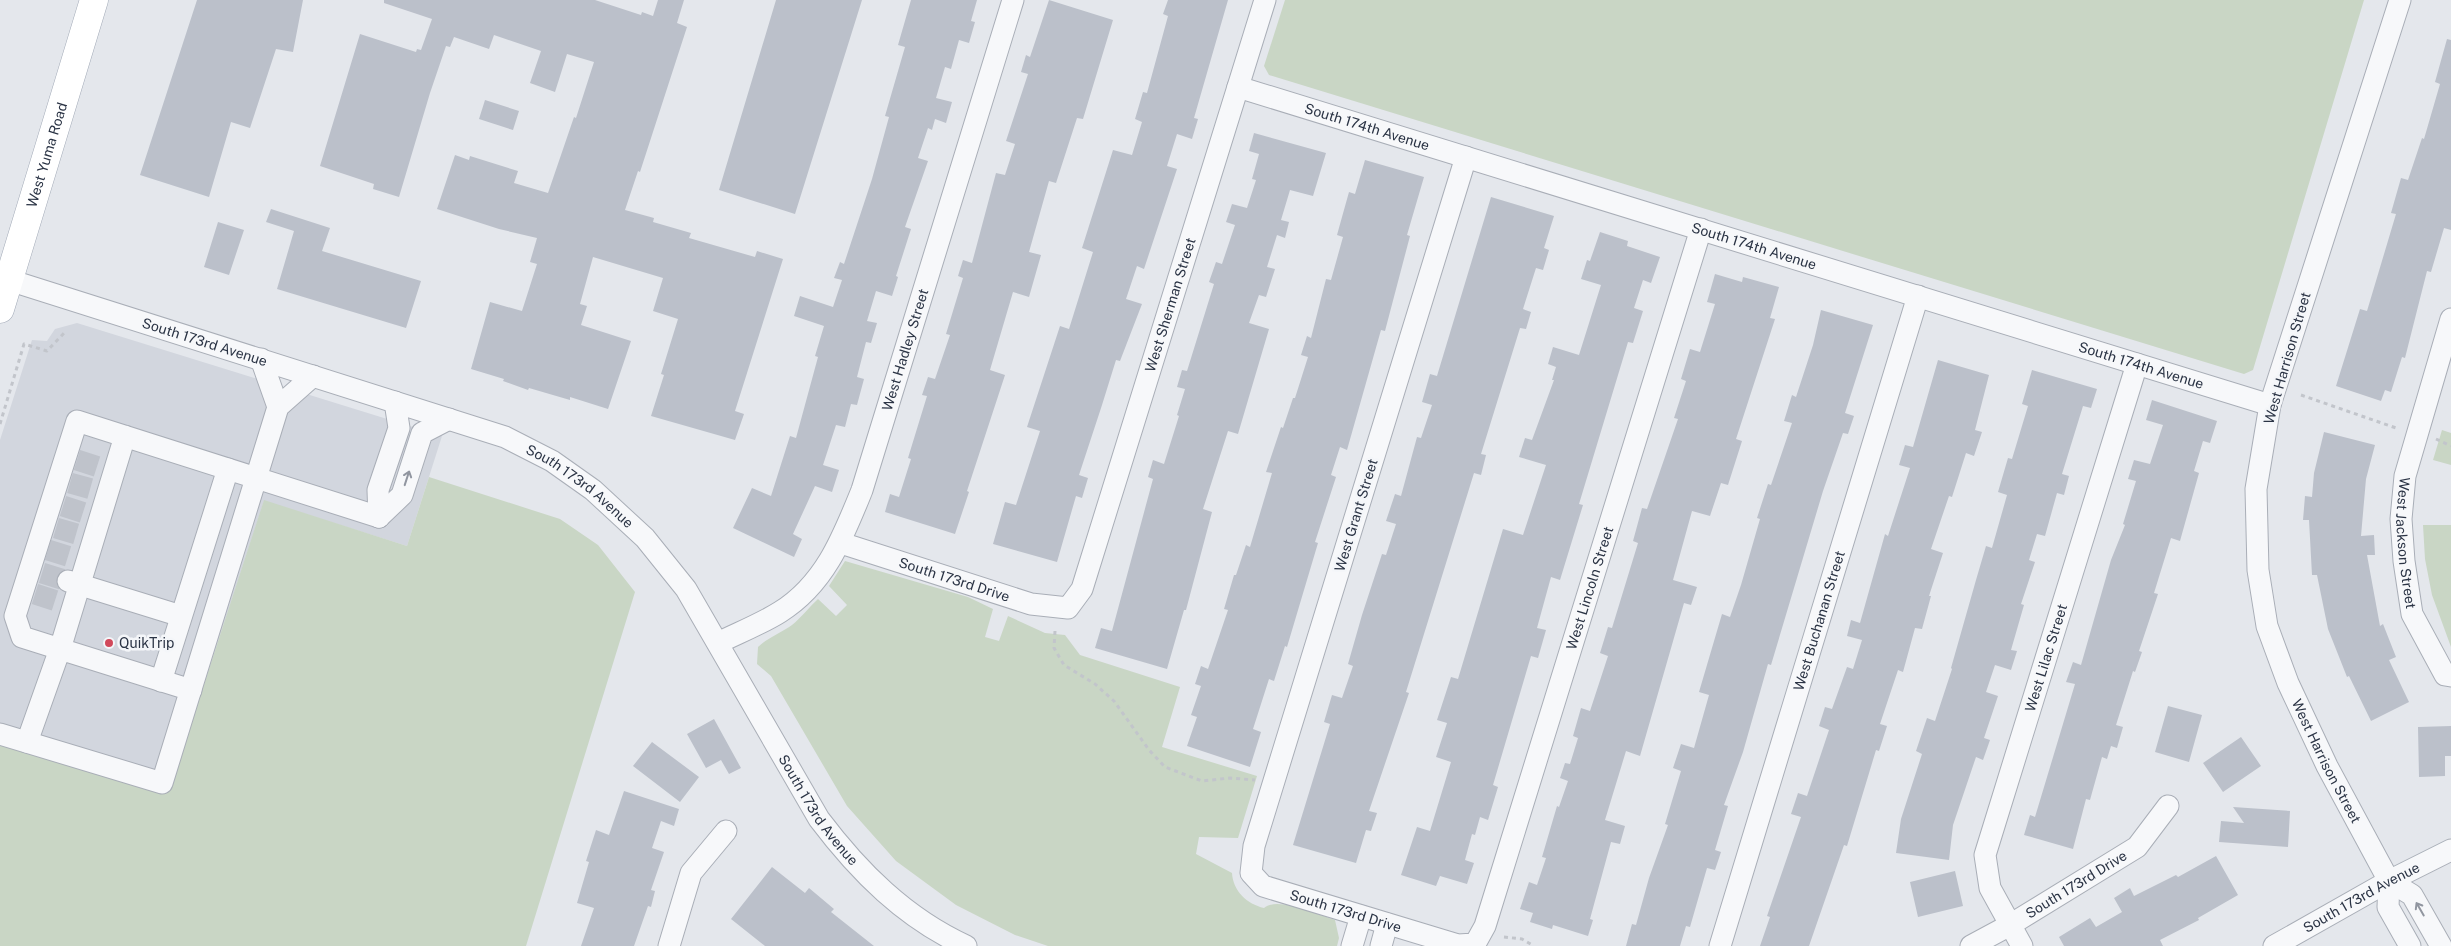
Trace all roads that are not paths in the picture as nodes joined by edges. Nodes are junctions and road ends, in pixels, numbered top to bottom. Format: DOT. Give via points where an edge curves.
graph roads {
  1 [pos="94,0"];
  2 [pos="1013,0"];
  3 [pos="1265,0"];
  4 [pos="2400,0"];
  5 [pos="1238,87"];
  6 [pos="1466,157"];
  7 [pos="1701,230"];
  8 [pos="3,278"];
  9 [pos="1918,296"];
  10 [pos="0,310"];
  11 [pos="2451,320"];
  12 [pos="261,359"];
  13 [pos="2136,364"];
  14 [pos="313,376"];
  15 [pos="395,402"];
  16 [pos="2270,405"];
  17 [pos="278,407"];
  18 [pos="449,419"];
  19 [pos="125,436"];
  20 [pos="228,469"];
  21 [pos="256,478"];
  22 [pos="379,517"];
  23 [pos="841,543"];
  24 [pos="74,583"];
  25 [pos="1068,608"];
  26 [pos="181,616"];
  27 [pos="718,643"];
  28 [pos="60,649"];
  29 [pos="2448,676"];
  30 [pos="161,681"];
  31 [pos="191,690"];
  32 [pos="0,734"];
  33 [pos="27,742"];
  34 [pos="2168,806"];
  35 [pos="726,831"];
  36 [pos="2451,850"];
  37 [pos="1250,873"];
  38 [pos="2389,881"];
  39 [pos="1361,916"];
  40 [pos="1387,924"];
  41 [pos="2010,926"];
  42 [pos="1475,944"];
  43 [pos="672,945"];
  44 [pos="964,946"];
  45 [pos="1352,946"];
  46 [pos="1380,946"];
  47 [pos="1720,946"];
  48 [pos="1971,946"];
  49 [pos="2022,946"];
  50 [pos="2274,946"];
  51 [pos="2410,946"];
  52 [pos="2441,946"];
  1 -- 8 [label="main road, West Yuma Road"];
  2 -- 23 [label="street, West Hadley Street" via="862,490"];
  3 -- 5 [label="street, West Sherman Street"];
  4 -- 16 [label="street, West Harrison Street"];
  5 -- 6 [label="street, South 174th Avenue"];
  5 -- 25 [label="street, West Sherman Street" via="1082,589"];
  6 -- 7 [label="street, South 174th Avenue"];
  6 -- 37 [label="street, West Grant Street" via="1254,846"];
  7 -- 9 [label="street, South 174th Avenue"];
  7 -- 42 [label="street, West Lincoln Street" via="1485,926"];
  8 -- 10 [label="main road, West Yuma Road"];
  8 -- 12 [label="street, South 173rd Avenue"];
  9 -- 13 [label="street, South 174th Avenue"];
  9 -- 47 [label="street, West Buchanan Street"];
  11 -- 29 [label="street, West Jackson Street" via="2405,476 2401,519 2412,614"];
  12 -- 14 [label="street, South 173rd Avenue"];
  12 -- 17 [label="street"];
  13 -- 16 [label="street, South 174th Avenue"];
  13 -- 41 [label="street, West Lilac Street" via="1984,854 1990,888"];
  14 -- 15 [label="street, South 173rd Avenue"];
  14 -- 17 [label="street"];
  15 -- 18 [label="street, South 173rd Avenue"];
  15 -- 22 [label="street" via="399,428 378,490"];
  16 -- 38 [label="street, West Harrison Street" via="2256,489 2258,570 2267,626 2288,683 2327,766"];
  17 -- 21 [label="street"];
  22 -- 18 [label="street, one-way" via="402,495 422,433"];
  18 -- 27 [label="street, South 173rd Avenue" via="505,437 552,461 593,490 646,538 686,589"];
  19 -- 20 [label="street"];
  19 -- 24 [label="street" via="108,469"];
  19 -- 28 [label="street" via="77,421 72,458 29,593 15,616 22,637"];
  20 -- 21 [label="street"];
  20 -- 26 [label="street"];
  21 -- 22 [label="street"];
  21 -- 31 [label="street"];
  23 -- 25 [label="street, South 173rd Drive" via="1031,604"];
  23 -- 27 [label="street, West Hadley Street" via="811,587 780,612"];
  24 -- 26 [label="street"];
  24 -- 28 [label="street" via="66,604"];
  26 -- 30 [label="street"];
  27 -- 44 [label="street, South 173rd Avenue" via="819,819 839,846 860,871 905,910"];
  28 -- 30 [label="street"];
  28 -- 33 [label="street"];
  30 -- 31 [label="street"];
  31 -- 33 [label="street" via="162,783"];
  32 -- 33 [label="street"];
  34 -- 41 [label="street, South 173rd Drive" via="2137,847"];
  35 -- 43 [label="street" via="691,873"];
  36 -- 38 [label="street, South 173rd Avenue"];
  37 -- 39 [label="street, South 173rd Drive" via="1263,886"];
  38 -- 50 [label="street, South 173rd Avenue"];
  38 -- 51 [label="street" via="2388,907"];
  52 -- 38 [label="street, one-way" via="2412,895"];
  39 -- 40 [label="street, South 173rd Drive"];
  39 -- 45 [label="street"];
  40 -- 42 [label="street, South 173rd Drive" via="1458,945"];
  40 -- 46 [label="street"];
  41 -- 48 [label="street, South 173rd Drive"];
  41 -- 49 [label="street, West Lilac Street"];
}
